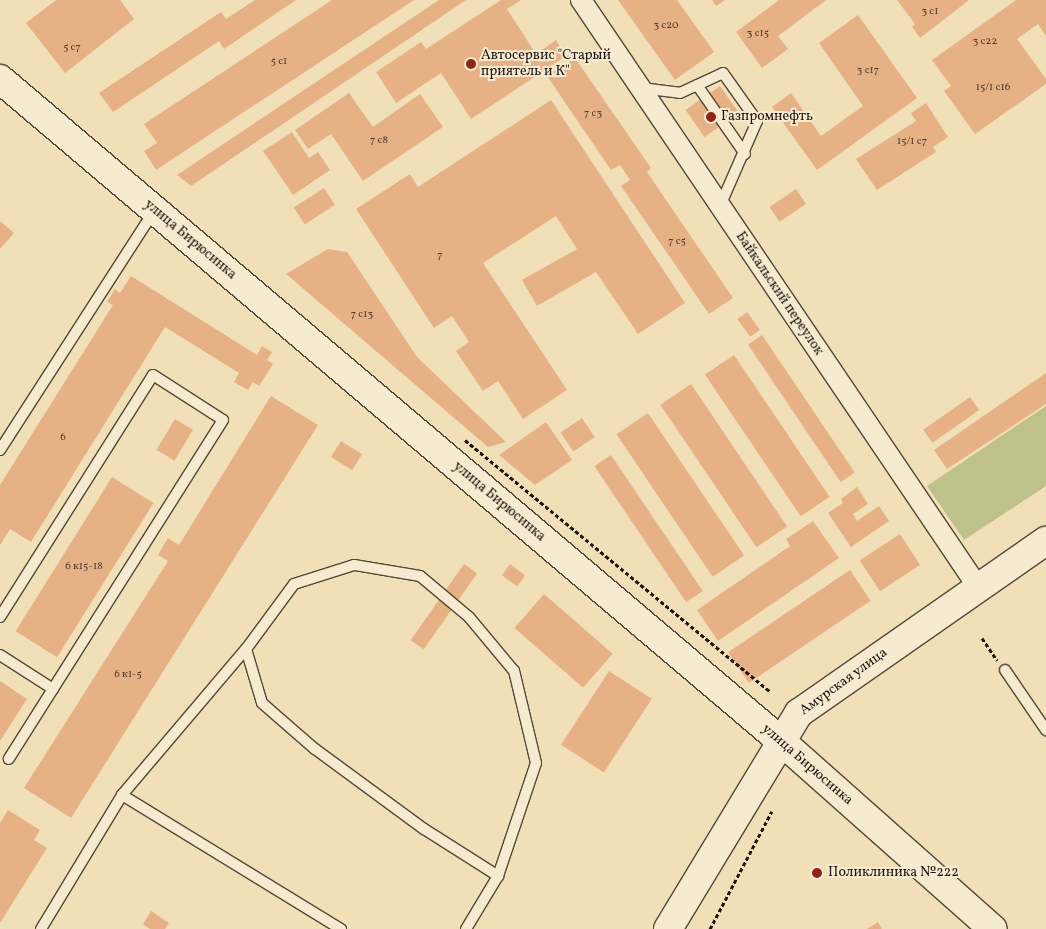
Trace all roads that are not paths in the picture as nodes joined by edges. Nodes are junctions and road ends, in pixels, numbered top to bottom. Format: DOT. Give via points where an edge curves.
graph roads {
  1 [pos="581,0"];
  2 [pos="0,79"];
  3 [pos="697,85"];
  4 [pos="640,88"];
  5 [pos="745,154"];
  6 [pos="720,206"];
  7 [pos="154,210"];
  8 [pos="0,450"];
  9 [pos="1046,541"];
  10 [pos="978,586"];
  11 [pos="0,617"];
  12 [pos="246,649"];
  13 [pos="0,655"];
  14 [pos="1005,670"];
  15 [pos="54,689"];
  16 [pos="1046,730"];
  17 [pos="781,741"];
  18 [pos="9,759"];
  19 [pos="122,794"];
  20 [pos="498,876"];
  21 [pos="41,929"];
  22 [pos="341,929"];
  23 [pos="466,929"];
  24 [pos="668,929"];
  25 [pos="993,929"];
  1 -- 4 [label="street, Байкальский переулок"];
  2 -- 7 [label="main road, улица Бирюсинка"];
  3 -- 4 [label="lane" via="680,93"];
  3 -- 5 [label="lane"];
  3 -- 5 [label="lane" via="723,73 757,121"];
  4 -- 6 [label="street, Байкальский переулок"];
  5 -- 6 [label="lane"];
  6 -- 10 [label="street, Байкальский переулок"];
  7 -- 8 [label="lane"];
  7 -- 17 [label="main road, улица Бирюсинка"];
  9 -- 10 [label="main road, Амурская улица"];
  10 -- 17 [label="main road, Амурская улица" via="799,713"];
  11 -- 15 [label="lane" via="152,375 223,420"];
  12 -- 19 [label="lane"];
  12 -- 20 [label="lane" via="262,702 323,755 424,829"];
  12 -- 20 [label="lane" via="294,584 354,565 420,576 469,616 514,671 536,763"];
  13 -- 15 [label="lane"];
  14 -- 16 [label="lane"];
  15 -- 18 [label="lane"];
  17 -- 24 [label="main road, Амурская улица"];
  17 -- 25 [label="main road, улица Бирюсинка"];
  19 -- 21 [label="lane"];
  19 -- 22 [label="lane"];
  20 -- 23 [label="lane"];
}
